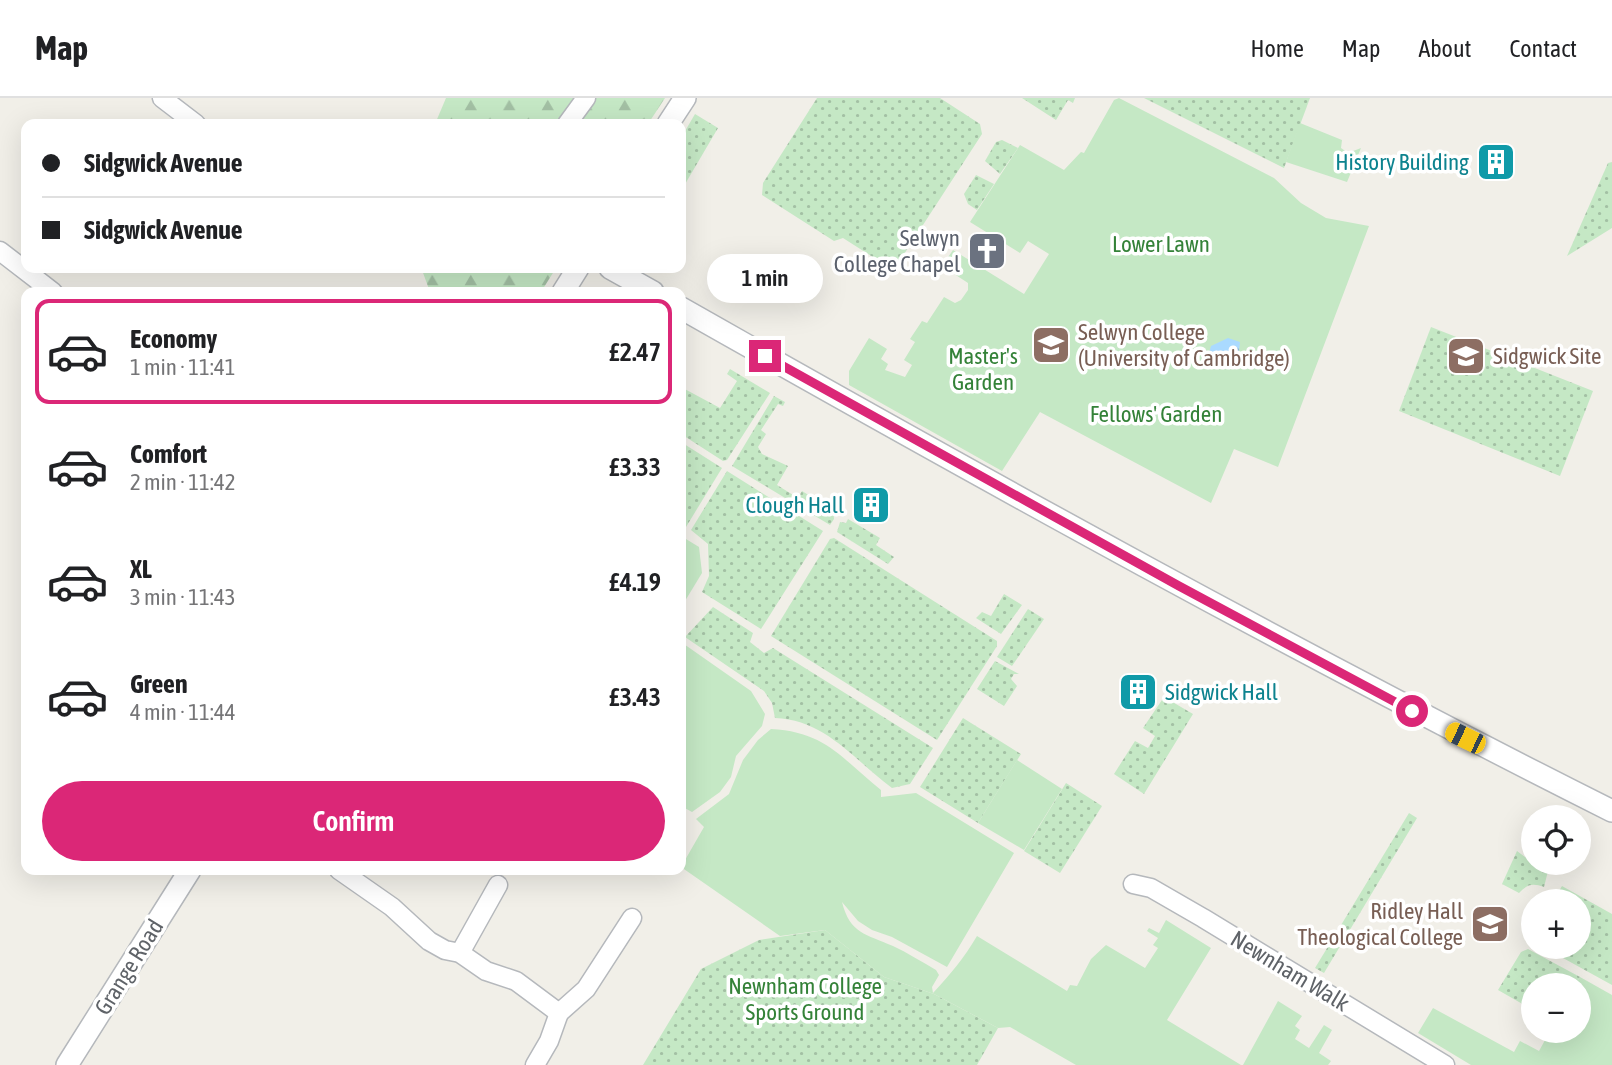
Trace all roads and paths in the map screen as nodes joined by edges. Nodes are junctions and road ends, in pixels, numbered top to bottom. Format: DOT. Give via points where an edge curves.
graph roads {
  1 [pos="162,98"];
  2 [pos="586,98"];
  3 [pos="685,98"];
  4 [pos="189,119"];
  5 [pos="571,119"];
  6 [pos="671,119"];
  7 [pos="0,251"];
  8 [pos="21,267"];
  9 [pos="28,273"];
  10 [pos="619,273"];
  11 [pos="47,287"];
  12 [pos="644,287"];
  13 [pos="686,311"];
  14 [pos="1612,811"];
  15 [pos="187,875"];
  16 [pos="346,875"];
  17 [pos="1133,884"];
  18 [pos="498,885"];
  19 [pos="632,918"];
  20 [pos="460,953"];
  21 [pos="559,1013"];
  22 [pos="67,1065"];
  23 [pos="535,1065"];
  24 [pos="1445,1065"];
  1 -- 4 [label="street"];
  2 -- 5 [label="street"];
  3 -- 6 [label="street"];
  7 -- 8 [label="street"];
  9 -- 11 [label="street"];
  10 -- 12 [label="street"];
  13 -- 14 [label="street" via="1229,613"];
  15 -- 22 [label="street, Grange Road"];
  16 -- 20 [label="street" via="429,940"];
  17 -- 24 [label="street, Newnham Walk" via="1151,888 1203,918"];
  18 -- 20 [label="street"];
  19 -- 21 [label="street" via="586,989"];
  20 -- 21 [label="street" via="486,971 516,981"];
  21 -- 23 [label="street"];
}
